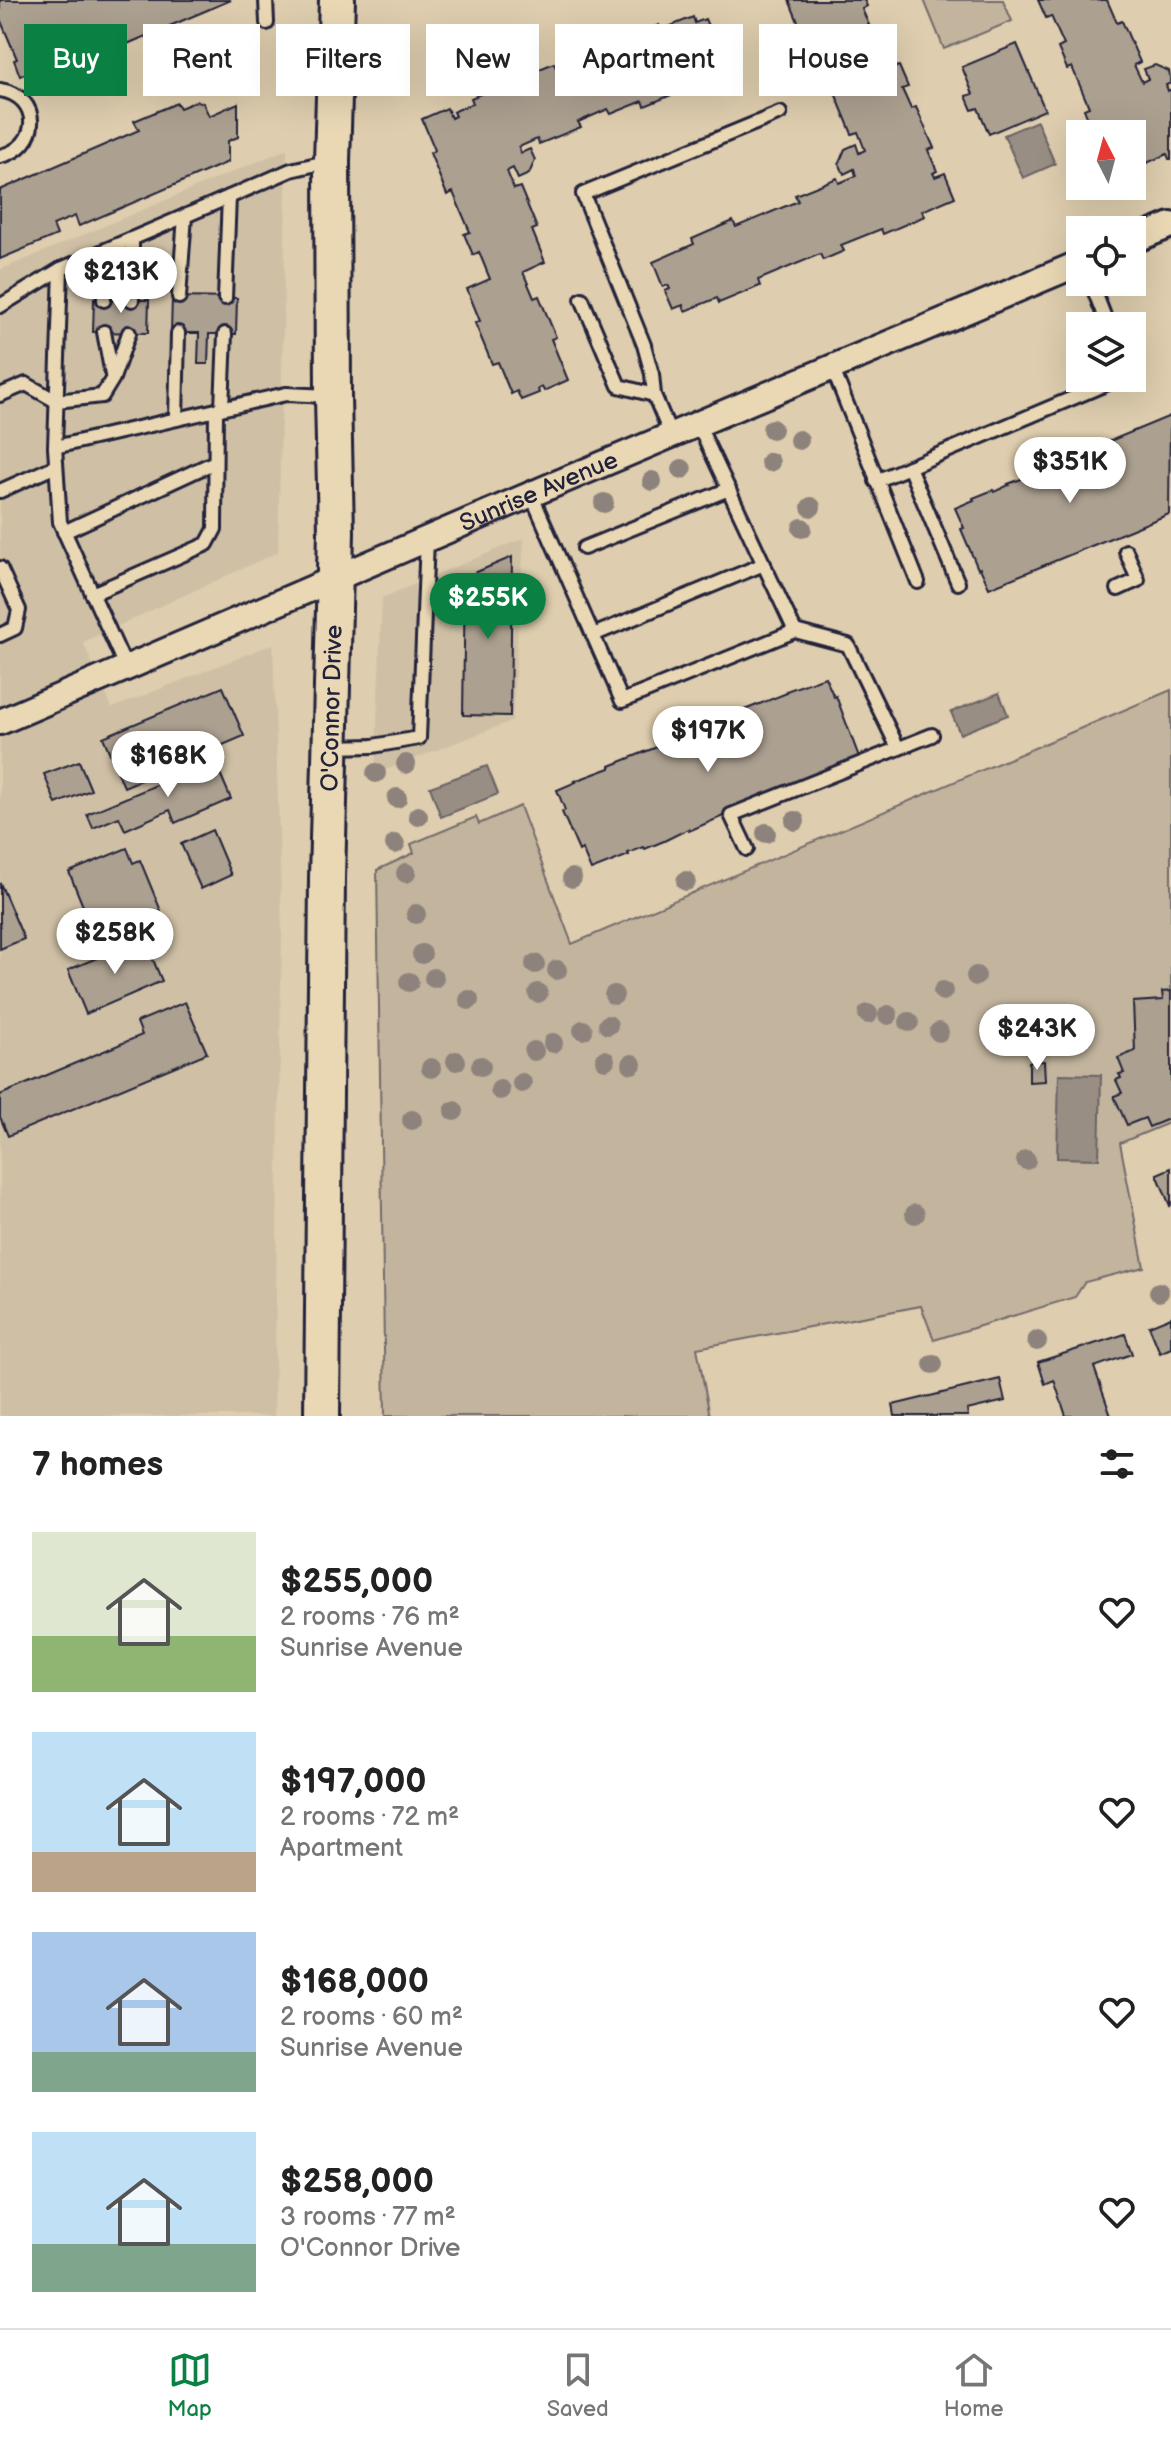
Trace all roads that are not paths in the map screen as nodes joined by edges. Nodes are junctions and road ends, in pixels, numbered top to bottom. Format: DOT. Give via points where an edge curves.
graph roads {
  1 [pos="266,0"];
  2 [pos="337,0"];
  3 [pos="267,23"];
  4 [pos="0,90"];
  5 [pos="780,113"];
  6 [pos="0,156"];
  7 [pos="332,161"];
  8 [pos="229,197"];
  9 [pos="185,216"];
  10 [pos="1171,225"];
  11 [pos="1146,235"];
  12 [pos="132,239"];
  13 [pos="104,251"];
  14 [pos="61,269"];
  15 [pos="1066,269"];
  16 [pos="179,297"];
  17 [pos="225,298"];
  18 [pos="582,299"];
  19 [pos="104,300"];
  20 [pos="132,300"];
  21 [pos="0,306"];
  22 [pos="104,332"];
  23 [pos="129,333"];
  24 [pos="178,333"];
  25 [pos="225,334"];
  26 [pos="832,367"];
  27 [pos="113,378"];
  28 [pos="1087,392"];
  29 [pos="0,395"];
  30 [pos="654,395"];
  31 [pos="333,397"];
  32 [pos="56,401"];
  33 [pos="219,409"];
  34 [pos="176,419"];
  35 [pos="698,424"];
  36 [pos="671,435"];
  37 [pos="55,447"];
  38 [pos="215,462"];
  39 [pos="56,466"];
  40 [pos="909,467"];
  41 [pos="876,481"];
  42 [pos="729,489"];
  43 [pos="0,491"];
  44 [pos="531,494"];
  45 [pos="64,532"];
  46 [pos="427,539"];
  47 [pos="584,548"];
  48 [pos="1126,551"];
  49 [pos="764,564"];
  50 [pos="0,568"];
  51 [pos="335,579"];
  52 [pos="918,582"];
  53 [pos="958,583"];
  54 [pos="1118,589"];
  55 [pos="92,594"];
  56 [pos="795,631"];
  57 [pos="0,635"];
  58 [pos="593,635"];
  59 [pos="126,668"];
  60 [pos="0,722"];
  61 [pos="932,735"];
  62 [pos="330,747"];
  63 [pos="898,748"];
  64 [pos="747,849"];
  65 [pos="322,1416"];
  1 -- 3 [label="lane"];
  2 -- 7 [label="main road, O'Connor Drive"];
  4 -- 6 [label="lane" via="22,100 31,118 27,140"];
  5 -- 30 [label="lane" via="583,194 644,345"];
  7 -- 8 [label="lane" via="291,170"];
  7 -- 31 [label="main road, O'Connor Drive"];
  8 -- 9 [label="lane"];
  8 -- 17 [label="lane"];
  9 -- 12 [label="lane"];
  9 -- 16 [label="lane"];
  10 -- 11 [label="street"];
  12 -- 13 [label="lane"];
  12 -- 20 [label="lane"];
  13 -- 14 [label="lane"];
  13 -- 19 [label="lane"];
  14 -- 21 [label="lane"];
  14 -- 32 [label="lane"];
  15 -- 26 [label="street, Sunrise Avenue"];
  18 -- 30 [label="lane" via="619,386"];
  22 -- 27 [label="lane"];
  23 -- 27 [label="lane"];
  24 -- 34 [label="lane"];
  25 -- 33 [label="lane"];
  26 -- 35 [label="street, Sunrise Avenue"];
  26 -- 41 [label="lane"];
  27 -- 32 [label="lane" via="102,396"];
  28 -- 40 [label="lane"];
  29 -- 32 [label="lane" via="26,384"];
  30 -- 36 [label="lane"];
  31 -- 33 [label="lane" via="286,394"];
  31 -- 51 [label="main road, O'Connor Drive"];
  32 -- 37 [label="lane"];
  33 -- 34 [label="lane"];
  33 -- 38 [label="lane"];
  34 -- 37 [label="lane"];
  35 -- 36 [label="street, Sunrise Avenue"];
  35 -- 42 [label="lane"];
  36 -- 44 [label="street, Sunrise Avenue"];
  37 -- 39 [label="lane"];
  38 -- 45 [label="lane"];
  38 -- 55 [label="lane" via="215,529 207,544"];
  39 -- 43 [label="lane"];
  39 -- 45 [label="lane"];
  40 -- 41 [label="lane"];
  40 -- 53 [label="lane"];
  41 -- 52 [label="lane"];
  42 -- 47 [label="lane"];
  42 -- 49 [label="lane"];
  44 -- 46 [label="street, Sunrise Avenue"];
  44 -- 58 [label="lane"];
  45 -- 55 [label="lane"];
  46 -- 51 [label="street, Sunrise Avenue"];
  46 -- 62 [label="lane" via="419,738"];
  48 -- 54 [label="lane" via="1138,580"];
  49 -- 56 [label="lane"];
  49 -- 58 [label="lane"];
  50 -- 57 [label="lane" via="19,610 15,628"];
  51 -- 59 [label="street, Sunrise Avenue"];
  51 -- 62 [label="main road, O'Connor Drive"];
  55 -- 59 [label="lane"];
  56 -- 58 [label="lane" via="622,701"];
  56 -- 63 [label="lane" via="848,645"];
  59 -- 60 [label="street, Sunrise Avenue"];
  61 -- 63 [label="lane"];
  62 -- 65 [label="main road, O'Connor Drive"];
  63 -- 64 [label="lane" via="731,815"];
}
